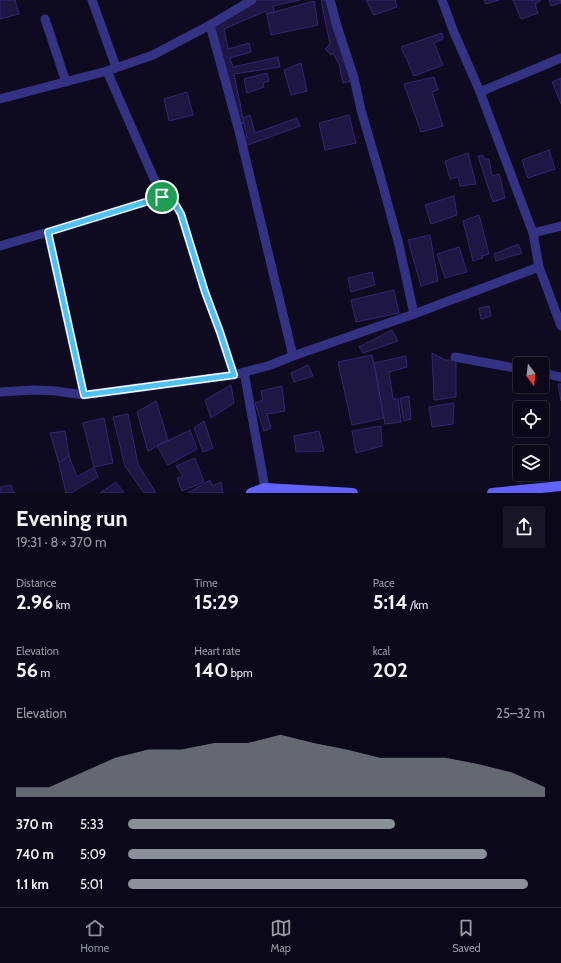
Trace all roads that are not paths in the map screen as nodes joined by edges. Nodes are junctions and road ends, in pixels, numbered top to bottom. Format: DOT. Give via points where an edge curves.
graph roads {
  1 [pos="92,0"];
  2 [pos="252,0"];
  3 [pos="330,0"];
  4 [pos="442,0"];
  5 [pos="45,19"];
  6 [pos="210,25"];
  7 [pos="561,58"];
  8 [pos="116,67"];
  9 [pos="107,71"];
  10 [pos="66,82"];
  11 [pos="480,92"];
  12 [pos="0,99"];
  13 [pos="162,197"];
  14 [pos="561,226"];
  15 [pos="48,232"];
  16 [pos="533,233"];
  17 [pos="0,246"];
  18 [pos="540,267"];
  19 [pos="414,314"];
  20 [pos="561,326"];
  21 [pos="293,356"];
  22 [pos="455,357"];
  23 [pos="513,368"];
  24 [pos="244,372"];
  25 [pos="549,374"];
  26 [pos="234,375"];
  27 [pos="561,377"];
  28 [pos="0,392"];
  29 [pos="84,395"];
  30 [pos="561,486"];
  31 [pos="266,491"];
  32 [pos="251,493"];
  33 [pos="353,493"];
  34 [pos="492,493"];
  1 -- 8 [label="street"];
  2 -- 6 [label="street"];
  3 -- 19 [label="street" via="395,231"];
  4 -- 11 [label="street"];
  5 -- 10 [label="street"];
  6 -- 8 [label="street" via="153,55"];
  6 -- 21 [label="street" via="239,131"];
  7 -- 11 [label="street"];
  8 -- 9 [label="street"];
  9 -- 10 [label="street"];
  9 -- 13 [label="street"];
  10 -- 12 [label="street"];
  11 -- 16 [label="street"];
  13 -- 15 [label="street"];
  13 -- 26 [label="street" via="166,201 174,202 181,214"];
  14 -- 16 [label="street"];
  15 -- 17 [label="street"];
  15 -- 29 [label="street"];
  16 -- 18 [label="street"];
  18 -- 19 [label="street"];
  18 -- 20 [label="street"];
  19 -- 21 [label="street"];
  21 -- 24 [label="street"];
  22 -- 23 [label="street"];
  24 -- 26 [label="street"];
  24 -- 31 [label="street"];
  25 -- 27 [label="street"];
  26 -- 29 [label="street"];
  28 -- 29 [label="street" via="34,390"];
  30 -- 34 [label="street"];
  31 -- 32 [label="street"];
  31 -- 33 [label="street"];
}
